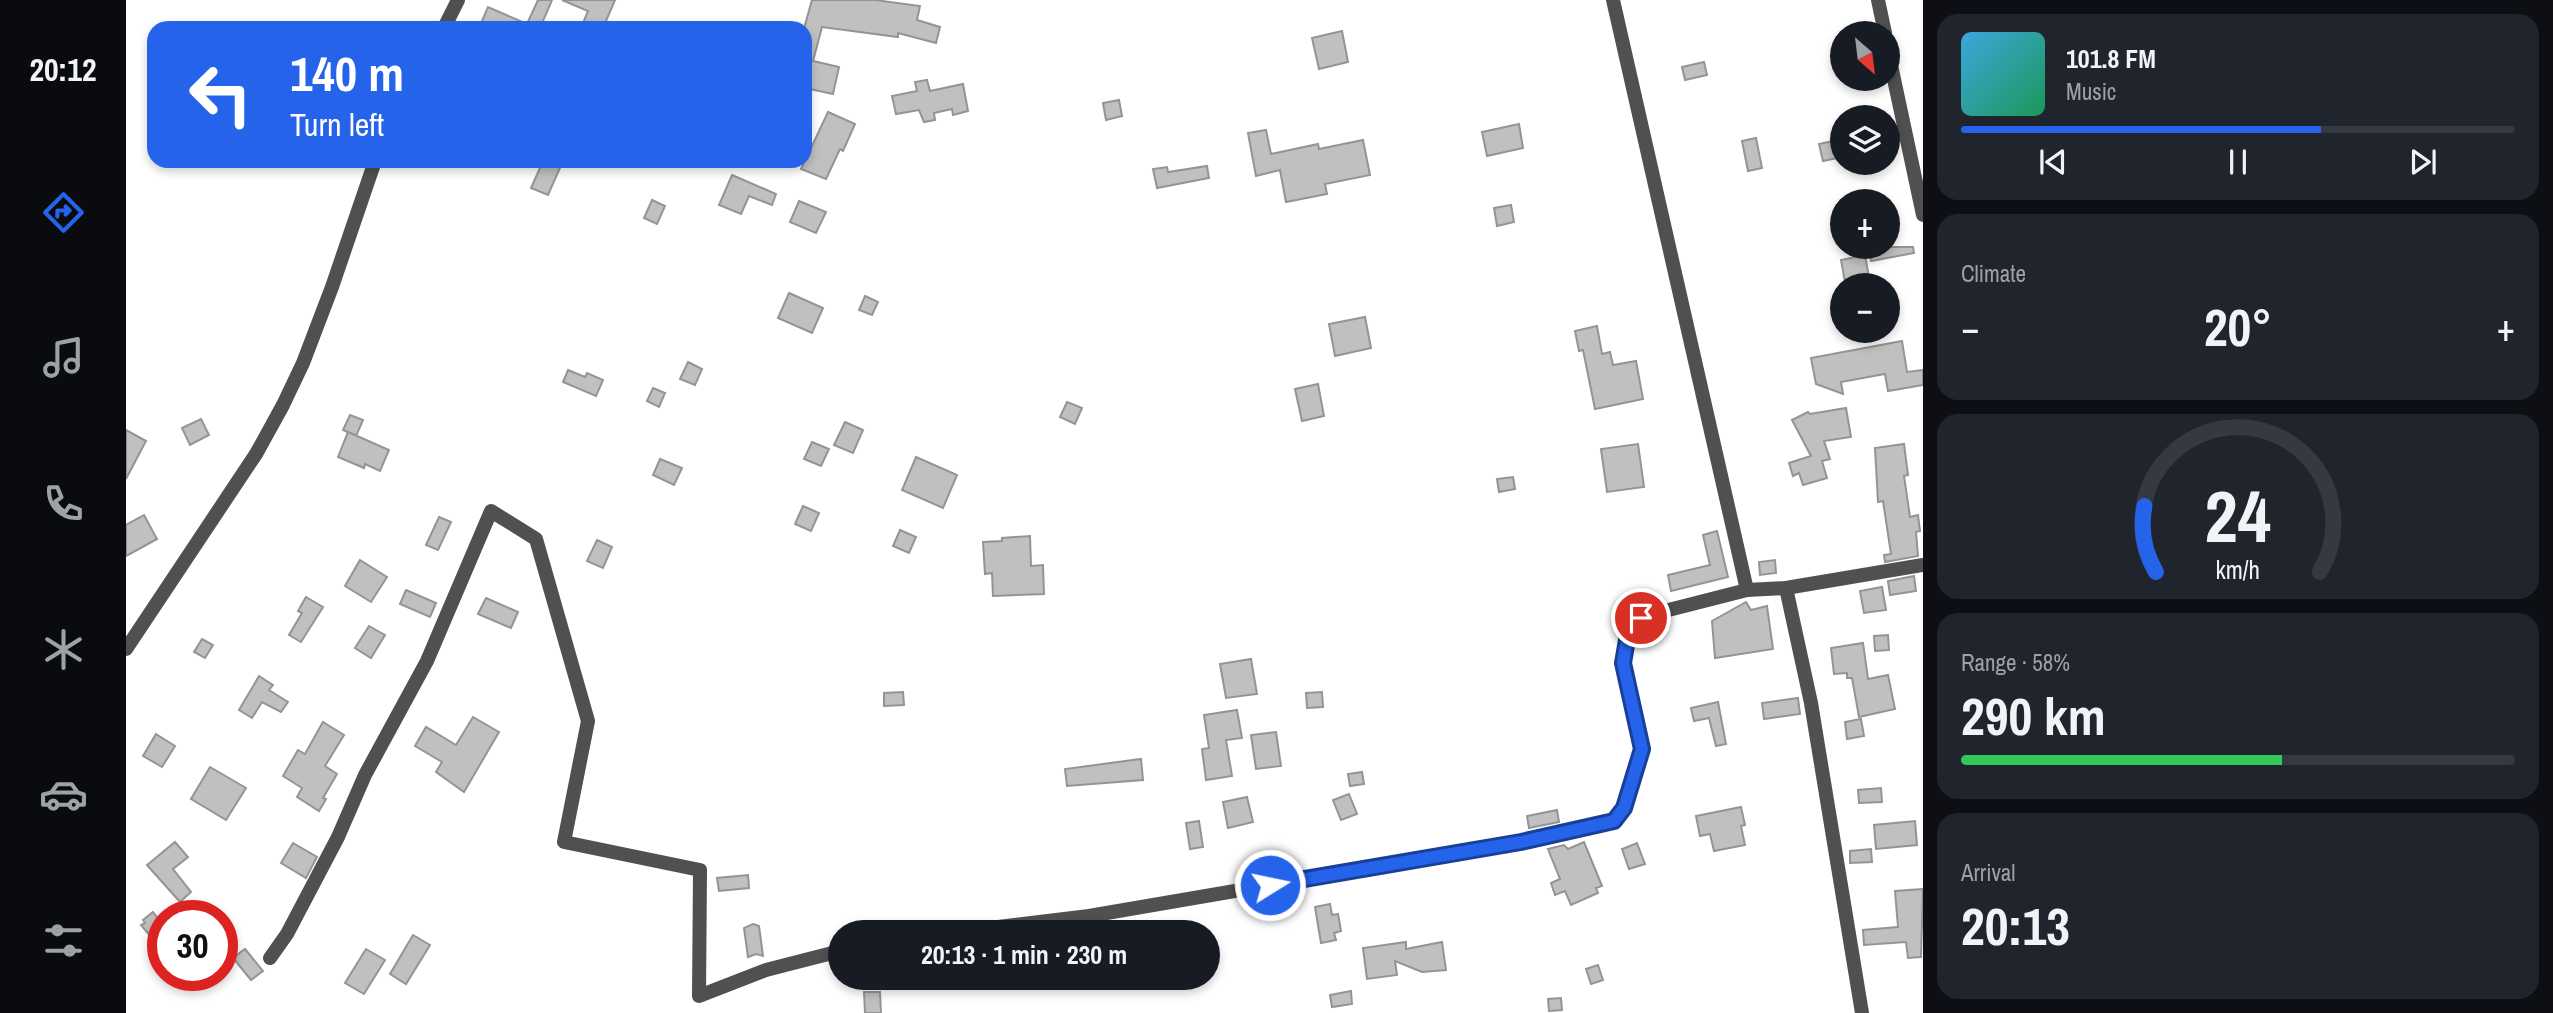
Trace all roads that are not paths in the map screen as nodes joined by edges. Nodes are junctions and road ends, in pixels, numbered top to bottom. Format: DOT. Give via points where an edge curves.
graph roads {
  1 [pos="458,0"];
  2 [pos="1613,0"];
  3 [pos="1878,0"];
  4 [pos="448,21"];
  5 [pos="1882,21"];
  6 [pos="1897,91"];
  7 [pos="373,168"];
  8 [pos="1923,215"];
  9 [pos="1923,565"];
  10 [pos="1786,588"];
  11 [pos="1747,590"];
  12 [pos="126,649"];
  13 [pos="1056,920"];
  14 [pos="828,954"];
  15 [pos="270,958"];
  16 [pos="1862,1013"];
  1 -- 4 [label="street"];
  2 -- 11 [label="street"];
  3 -- 5 [label="street"];
  6 -- 8 [label="street"];
  7 -- 12 [label="street" via="328,300 283,405 256,454"];
  9 -- 10 [label="street"];
  10 -- 11 [label="street"];
  10 -- 16 [label="street" via="1811,703"];
  11 -- 13 [label="street" via="1641,618 1628,634 1623,663 1642,749 1624,808 1614,821 1521,842"];
  14 -- 15 [label="street" via="766,970 699,996 700,870 564,842 589,721 536,539 491,511 427,662 287,934"];
}
